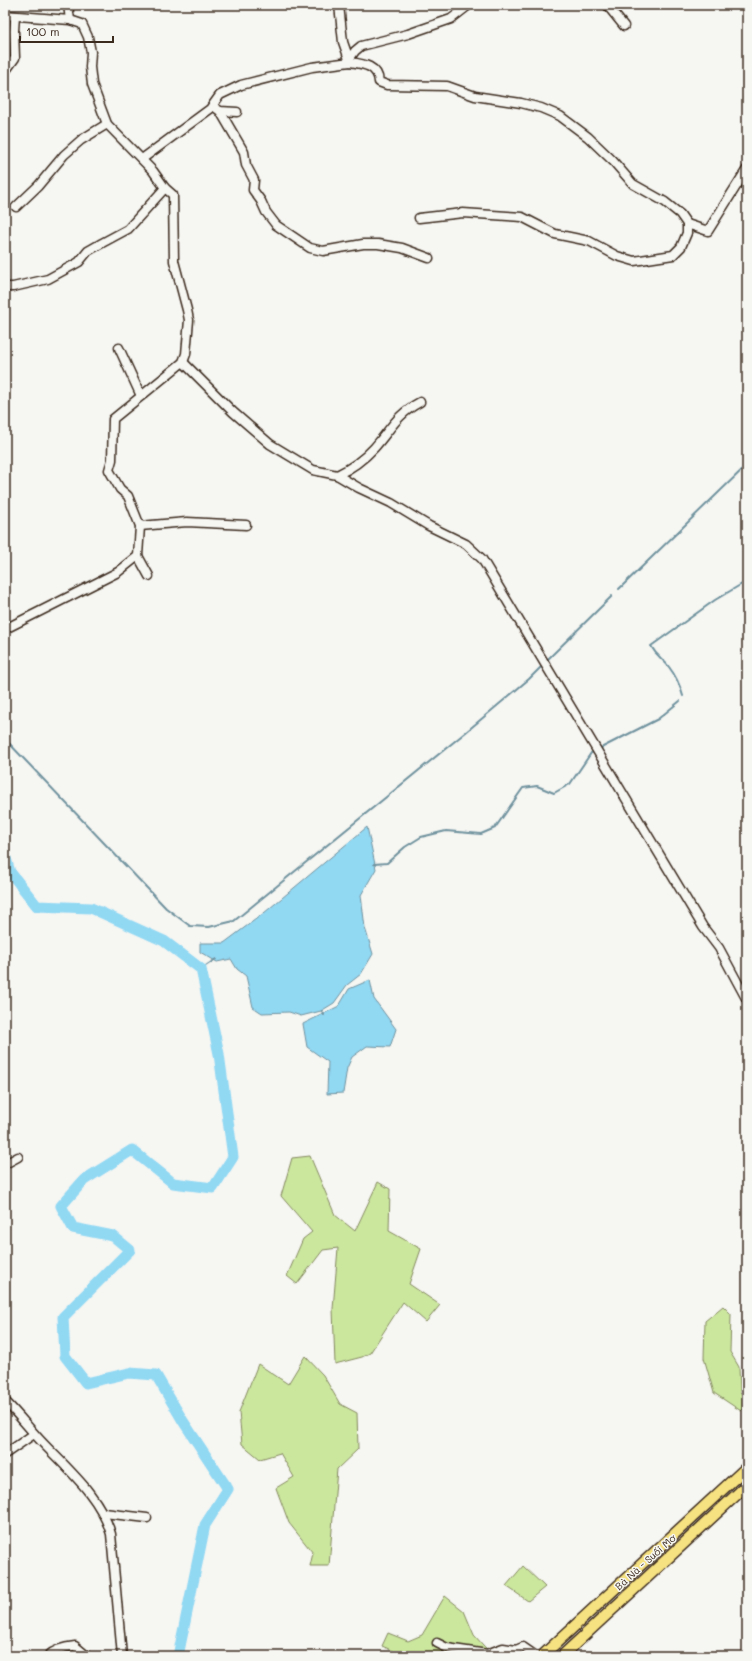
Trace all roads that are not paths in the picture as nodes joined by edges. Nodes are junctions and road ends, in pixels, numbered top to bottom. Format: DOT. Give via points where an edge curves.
graph roads {
  1 [pos="68,5"];
  2 [pos="338,5"];
  3 [pos="469,5"];
  4 [pos="607,5"];
  5 [pos="5,15"];
  6 [pos="15,16"];
  7 [pos="70,20"];
  8 [pos="624,26"];
  9 [pos="350,62"];
  10 [pos="7,69"];
  11 [pos="212,106"];
  12 [pos="220,111"];
  13 [pos="237,112"];
  14 [pos="107,124"];
  15 [pos="142,159"];
  16 [pos="747,169"];
  17 [pos="165,188"];
  18 [pos="16,207"];
  19 [pos="419,218"];
  20 [pos="687,224"];
  21 [pos="429,258"];
  22 [pos="5,287"];
  23 [pos="119,348"];
  24 [pos="183,362"];
  25 [pos="140,396"];
  26 [pos="420,402"];
  27 [pos="337,475"];
  28 [pos="246,525"];
  29 [pos="140,526"];
  30 [pos="138,556"];
  31 [pos="149,576"];
  32 [pos="5,629"];
  33 [pos="747,1000"];
  34 [pos="18,1157"];
  35 [pos="5,1164"];
  36 [pos="5,1401"];
  37 [pos="34,1434"];
  38 [pos="5,1454"];
  39 [pos="747,1467"];
  40 [pos="747,1484"];
  41 [pos="104,1513"];
  42 [pos="147,1518"];
  43 [pos="688,1522"];
  44 [pos="696,1532"];
  45 [pos="437,1643"];
  46 [pos="48,1656"];
  47 [pos="87,1656"];
  48 [pos="122,1656"];
  49 [pos="536,1656"];
  50 [pos="542,1656"];
  51 [pos="562,1656"];
  1 -- 7 [label="street"];
  2 -- 9 [label="street" via="343,42"];
  3 -- 9 [label="street" via="452,19 361,46 354,51"];
  4 -- 8 [label="street"];
  5 -- 6 [label="street"];
  6 -- 7 [label="street"];
  6 -- 10 [label="street" via="15,58"];
  7 -- 14 [label="street" via="82,24 88,37 92,84"];
  9 -- 11 [label="street" via="312,67 250,82 220,95"];
  9 -- 20 [label="street" via="364,64 375,70 379,82 387,85 447,86 475,96 541,108 560,116 588,137 633,184 665,202 680,214"];
  11 -- 12 [label="street"];
  11 -- 15 [label="street"];
  12 -- 13 [label="street"];
  12 -- 21 [label="street" via="244,152 246,165 254,180 253,190 276,225 310,248 323,251 378,244 402,248"];
  14 -- 15 [label="street"];
  14 -- 18 [label="street" via="81,140 64,155"];
  15 -- 17 [label="street"];
  16 -- 20 [label="street" via="708,231"];
  17 -- 22 [label="street" via="128,229 102,242 72,266 48,279"];
  17 -- 24 [label="street" via="173,195 174,261 188,315 188,347"];
  19 -- 20 [label="street" via="463,213 522,217 555,234 589,241 634,261 673,255 681,247 687,233"];
  23 -- 25 [label="street"];
  24 -- 25 [label="street"];
  24 -- 27 [label="street" via="233,412 270,444 313,470"];
  25 -- 29 [label="street" via="113,419 112,460 109,470 120,489 128,496"];
  26 -- 27 [label="street" via="399,416 361,461"];
  27 -- 33 [label="street" via="466,544 482,559 703,927 719,948"];
  28 -- 29 [label="street" via="187,522"];
  29 -- 30 [label="street"];
  30 -- 31 [label="street"];
  30 -- 32 [label="street" via="118,572"];
  34 -- 35 [label="street"];
  36 -- 37 [label="street"];
  37 -- 38 [label="street"];
  37 -- 41 [label="street" via="84,1487"];
  39 -- 43 [label="main road, Bà Nà - Suối Mơ"];
  40 -- 44 [label="main road, Bà Nà - Suối Mơ"];
  41 -- 42 [label="street"];
  41 -- 48 [label="street" via="111,1534"];
  43 -- 44 [label="main road"];
  43 -- 50 [label="main road, Bà Nà - Suối Mơ"];
  44 -- 51 [label="main road, Bà Nà - Suối Mơ"];
  45 -- 49 [label="street" via="447,1648 486,1654 503,1648 523,1648"];
  46 -- 47 [label="street" via="62,1648 75,1646"];
}
